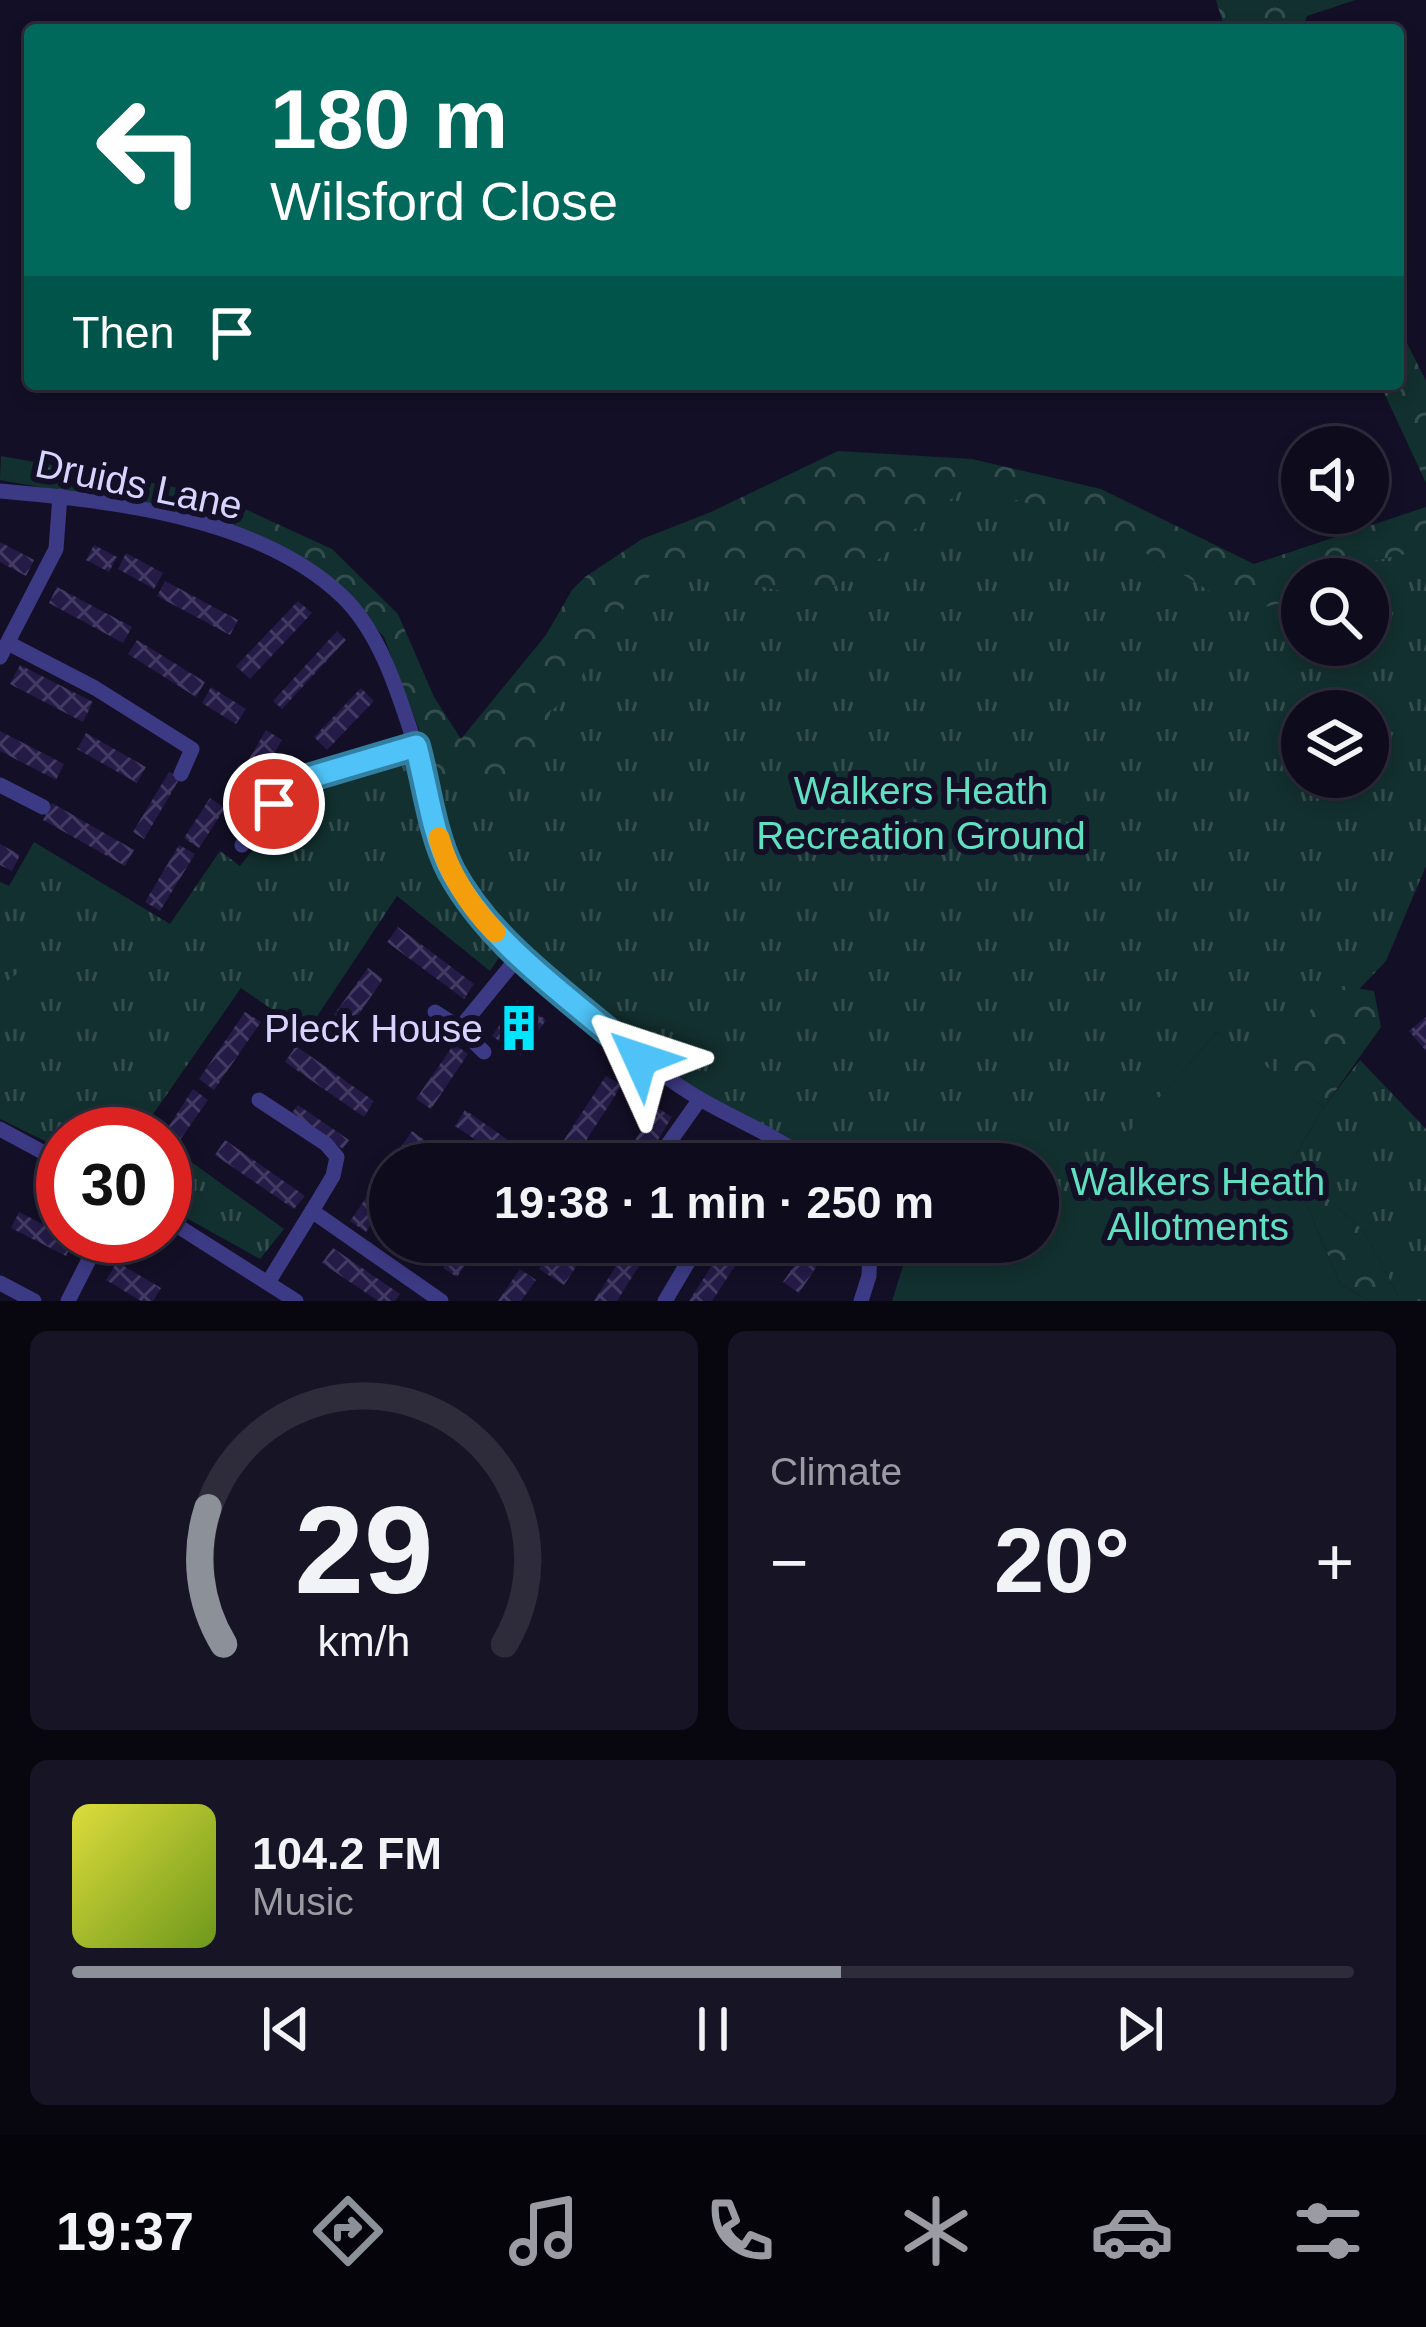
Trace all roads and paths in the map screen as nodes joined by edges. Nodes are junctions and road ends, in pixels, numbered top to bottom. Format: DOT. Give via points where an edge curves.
graph roads {
  1 [pos="0,491"];
  2 [pos="60,496"];
  3 [pos="4,650"];
  4 [pos="416,746"];
  5 [pos="181,773"];
  6 [pos="0,785"];
  7 [pos="43,807"];
  8 [pos="242,845"];
  9 [pos="519,956"];
  10 [pos="435,1012"];
  11 [pos="460,1028"];
  12 [pos="484,1052"];
  13 [pos="700,1099"];
  14 [pos="259,1100"];
  15 [pos="0,1129"];
  16 [pos="669,1143"];
  17 [pos="785,1143"];
  18 [pos="36,1148"];
  19 [pos="312,1211"];
  20 [pos="192,1234"];
  21 [pos="87,1263"];
  22 [pos="688,1263"];
  23 [pos="870,1263"];
  24 [pos="269,1281"];
  25 [pos="0,1283"];
  26 [pos="34,1301"];
  27 [pos="68,1301"];
  28 [pos="296,1301"];
  29 [pos="441,1301"];
  30 [pos="665,1301"];
  31 [pos="861,1301"];
  1 -- 2 [label="street, Druids Lane"];
  2 -- 3 [label="street" via="56,549"];
  2 -- 4 [label="street, Druids Lane" via="226,531 311,571 366,626"];
  3 -- 5 [label="street" via="95,688 192,749"];
  4 -- 8 [label="street" via="291,783"];
  4 -- 9 [label="street, Druids Lane" via="450,869"];
  6 -- 7 [label="street"];
  9 -- 11 [label="street"];
  9 -- 13 [label="street, Druids Lane"];
  10 -- 11 [label="street"];
  11 -- 12 [label="street"];
  13 -- 16 [label="street"];
  13 -- 17 [label="street, Druids Lane"];
  14 -- 19 [label="street" via="337,1157"];
  15 -- 18 [label="street"];
  19 -- 24 [label="street"];
  19 -- 29 [label="street"];
  20 -- 24 [label="street"];
  21 -- 27 [label="street"];
  22 -- 30 [label="street"];
  23 -- 31 [label="street"];
  24 -- 28 [label="street"];
  25 -- 26 [label="street"];
}
